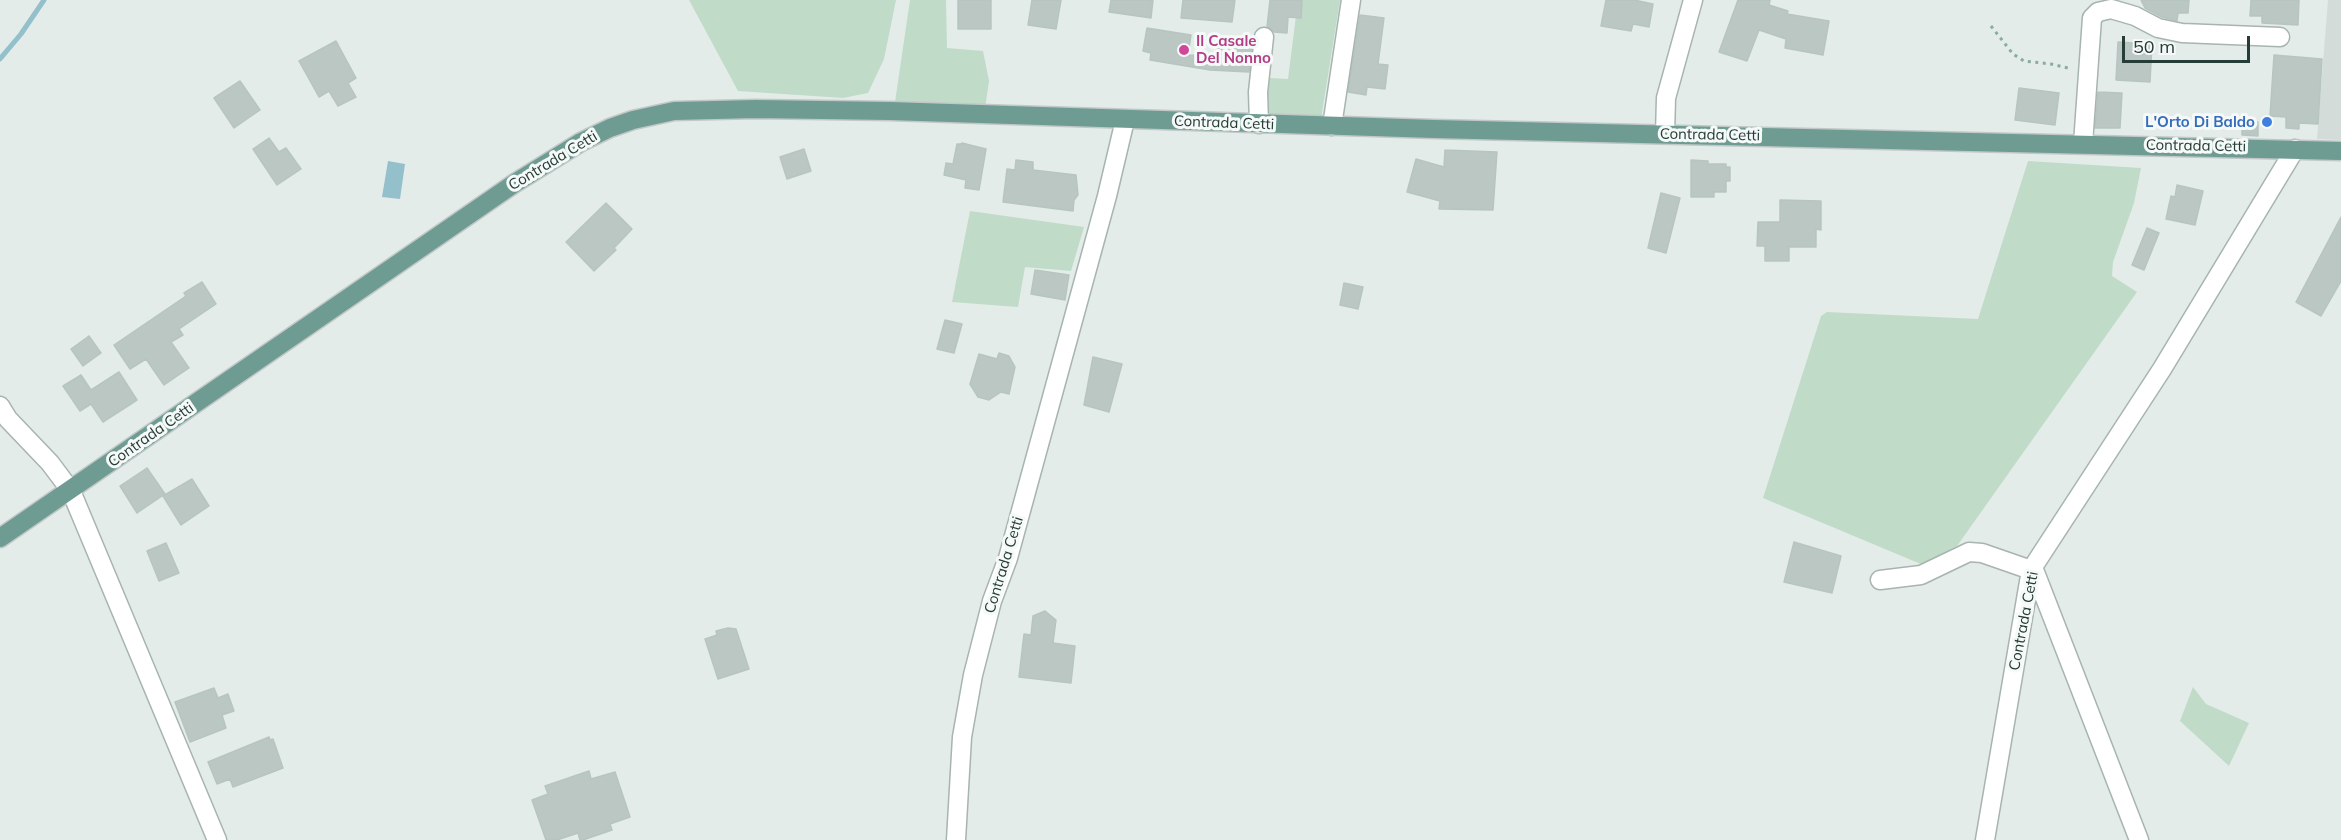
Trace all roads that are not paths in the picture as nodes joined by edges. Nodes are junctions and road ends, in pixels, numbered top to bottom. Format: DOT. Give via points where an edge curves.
graph roads {
  1 [pos="1351,0"];
  2 [pos="1693,0"];
  3 [pos="1264,37"];
  4 [pos="2280,37"];
  5 [pos="1125,120"];
  6 [pos="1259,124"];
  7 [pos="1332,126"];
  8 [pos="1665,134"];
  9 [pos="2083,144"];
  10 [pos="2295,149"];
  11 [pos="2341,151"];
  12 [pos="0,406"];
  13 [pos="71,491"];
  14 [pos="0,538"];
  15 [pos="2032,568"];
  16 [pos="1880,580"];
  17 [pos="216,840"];
  18 [pos="956,840"];
  19 [pos="1985,840"];
  20 [pos="2139,840"];
  1 -- 7 [label="street"];
  2 -- 8 [label="street" via="1666,98"];
  3 -- 6 [label="street"];
  4 -- 9 [label="street" via="2182,33 2111,9 2098,12 2092,18"];
  5 -- 6 [label="main road, Contrada Cetti"];
  5 -- 13 [label="main road, Contrada Cetti" via="756,109 674,111 633,120 581,142 499,193"];
  5 -- 18 [label="street, Contrada Cetti" via="973,675 962,737"];
  6 -- 7 [label="main road, Contrada Cetti"];
  7 -- 8 [label="main road, Contrada Cetti"];
  8 -- 9 [label="main road, Contrada Cetti"];
  9 -- 10 [label="main road, Contrada Cetti"];
  10 -- 11 [label="main road, Contrada Cetti"];
  10 -- 15 [label="street, Contrada Cetti" via="2162,369"];
  12 -- 13 [label="street"];
  13 -- 14 [label="main road, Contrada Cetti"];
  13 -- 17 [label="street"];
  15 -- 16 [label="street" via="1969,552 1921,575"];
  15 -- 19 [label="street, Contrada Cetti"];
  15 -- 20 [label="street"];
}
